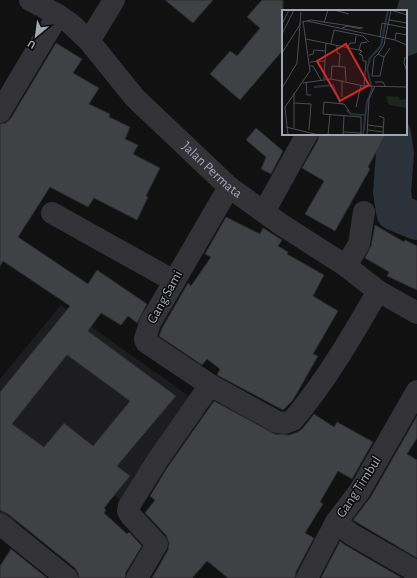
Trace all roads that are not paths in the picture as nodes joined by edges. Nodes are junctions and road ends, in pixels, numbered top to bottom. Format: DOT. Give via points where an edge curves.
graph roads {
  1 [pos="30,0"];
  2 [pos="114,0"];
  3 [pos="58,15"];
  4 [pos="89,41"];
  5 [pos="0,112"];
  6 [pos="306,135"];
  7 [pos="229,187"];
  8 [pos="264,212"];
  9 [pos="364,212"];
  10 [pos="52,213"];
  11 [pos="346,266"];
  12 [pos="174,280"];
  13 [pos="378,291"];
  14 [pos="417,313"];
  15 [pos="210,385"];
  16 [pos="417,391"];
  17 [pos="336,522"];
  18 [pos="4,533"];
  19 [pos="417,572"];
  20 [pos="67,578"];
  21 [pos="137,578"];
  22 [pos="307,578"];
  1 -- 3 [label="street, Jalan Permata"];
  2 -- 4 [label="street"];
  3 -- 4 [label="street, Jalan Permata"];
  3 -- 5 [label="street"];
  4 -- 7 [label="street, Jalan Permata" via="135,98"];
  6 -- 8 [label="street"];
  7 -- 8 [label="street, Jalan Permata"];
  7 -- 12 [label="street, Gang Sami"];
  8 -- 11 [label="street, Jalan Permata"];
  9 -- 11 [label="street" via="359,244"];
  10 -- 12 [label="street"];
  11 -- 13 [label="street, Jalan Permata"];
  12 -- 15 [label="street, Gang Sami" via="150,323 146,342"];
  13 -- 14 [label="street, Jalan Permata"];
  13 -- 15 [label="street" via="339,357 293,420 285,424 277,422"];
  15 -- 21 [label="street" via="129,506 131,516 156,544"];
  16 -- 17 [label="street, Gang Timbul" via="359,492"];
  17 -- 19 [label="street, Gang Timbul" via="351,534"];
  17 -- 22 [label="street"];
  18 -- 20 [label="street"];
}
